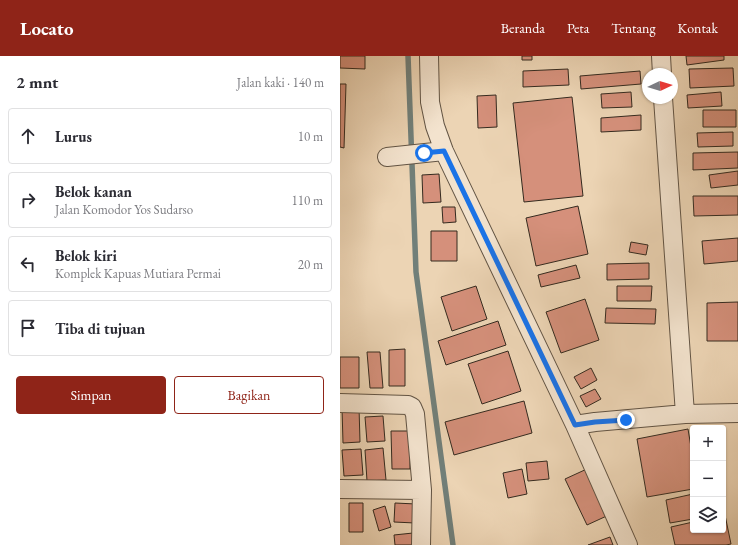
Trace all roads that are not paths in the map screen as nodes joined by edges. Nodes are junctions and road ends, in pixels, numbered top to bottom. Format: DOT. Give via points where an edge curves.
graph roads {
  1 [pos="429,56"];
  2 [pos="661,56"];
  3 [pos="662,68"];
  4 [pos="664,104"];
  5 [pos="444,151"];
  6 [pos="394,156"];
  7 [pos="340,403"];
  8 [pos="738,413"];
  9 [pos="685,414"];
  10 [pos="575,425"];
  11 [pos="340,489"];
  12 [pos="422,490"];
  13 [pos="421,545"];
  14 [pos="628,545"];
  1 -- 5 [label="street" via="430,102"];
  2 -- 3 [label="street"];
  4 -- 9 [label="street"];
  5 -- 6 [label="street"];
  5 -- 10 [label="street"];
  7 -- 12 [label="street" via="412,407 415,414"];
  8 -- 9 [label="street"];
  9 -- 10 [label="street"];
  10 -- 14 [label="street"];
  11 -- 12 [label="street"];
  12 -- 13 [label="street"];
}
